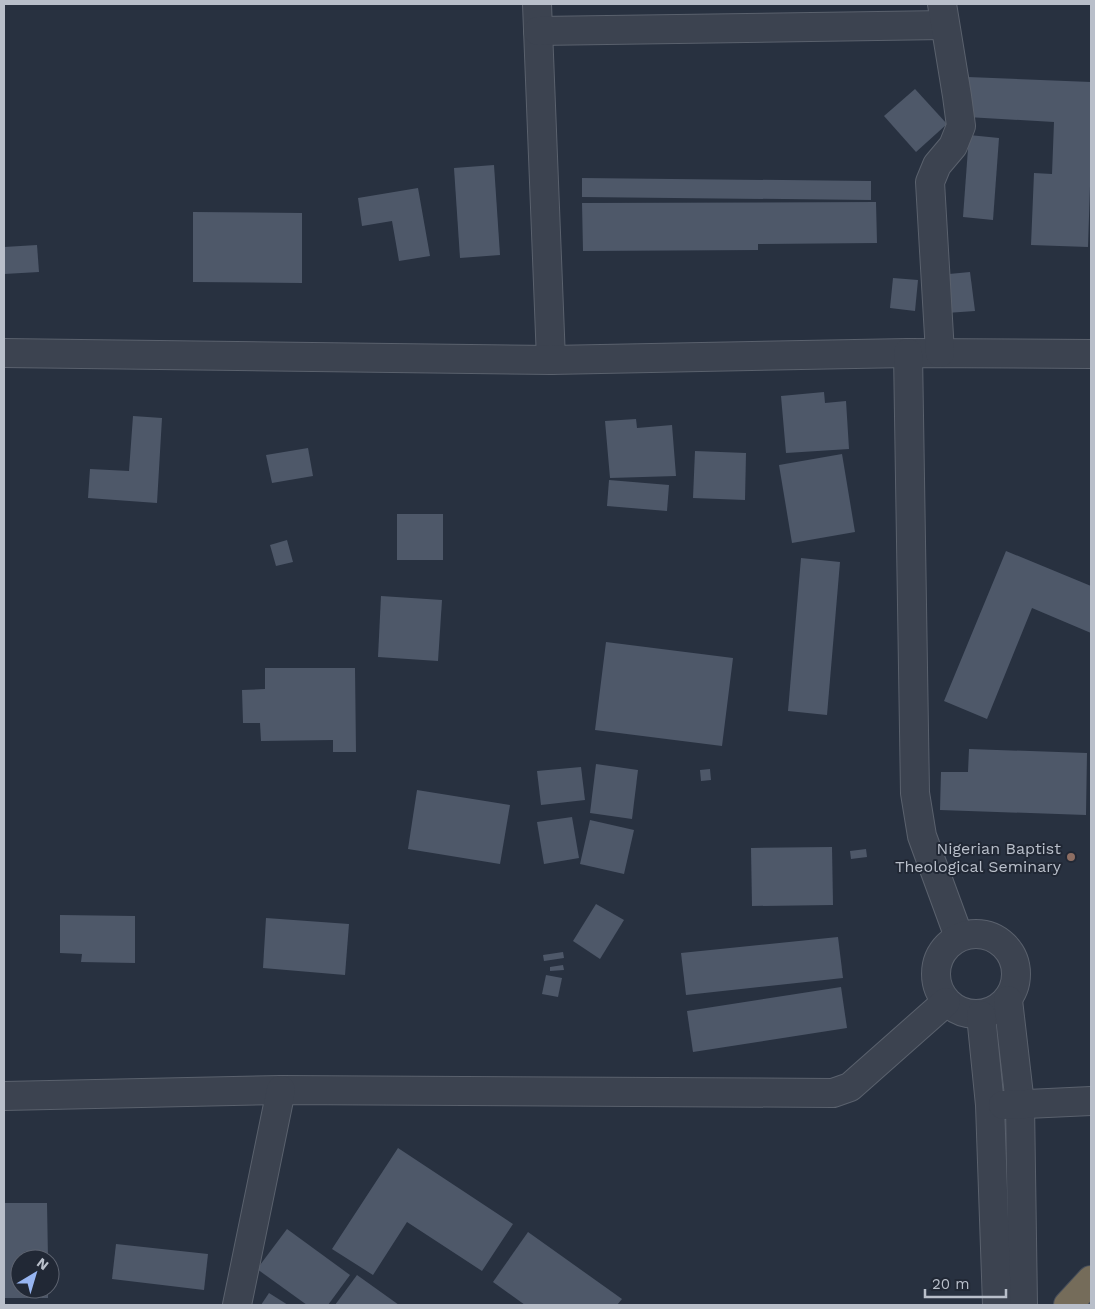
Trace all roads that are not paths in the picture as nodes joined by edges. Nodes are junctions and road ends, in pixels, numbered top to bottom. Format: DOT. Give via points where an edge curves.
graph roads {
  1 [pos="537,4"];
  2 [pos="943,14"];
  3 [pos="538,31"];
  4 [pos="908,352"];
  5 [pos="4,353"];
  6 [pos="940,353"];
  7 [pos="1091,354"];
  8 [pos="551,360"];
  9 [pos="959,937"];
  10 [pos="1008,1000"];
  11 [pos="946,1002"];
  12 [pos="980,1015"];
  13 [pos="281,1090"];
  14 [pos="4,1096"];
  15 [pos="1091,1101"];
  16 [pos="1020,1104"];
  17 [pos="990,1105"];
  18 [pos="1091,1280"];
  19 [pos="237,1305"];
  20 [pos="997,1305"];
  21 [pos="1023,1305"];
  22 [pos="1068,1305"];
  1 -- 3 [label="street"];
  2 -- 3 [label="street"];
  2 -- 6 [label="street" via="961,126 953,146 937,165 930,182"];
  3 -- 8 [label="street"];
  4 -- 6 [label="street"];
  4 -- 8 [label="street"];
  4 -- 9 [label="street" via="916,792 922,836"];
  5 -- 8 [label="street"];
  6 -- 7 [label="street"];
  9 -- 10 [label="street" via="983,934 1004,945 1011,954 1017,977"];
  9 -- 11 [label="street" via="941,954 936,966 935,978"];
  10 -- 12 [label="street" via="1001,1007"];
  10 -- 16 [label="street"];
  11 -- 12 [label="street" via="956,1010"];
  11 -- 13 [label="street" via="850,1087 833,1093"];
  12 -- 17 [label="street"];
  13 -- 14 [label="street"];
  13 -- 19 [label="street"];
  15 -- 16 [label="street"];
  16 -- 17 [label="street"];
  16 -- 21 [label="street"];
  17 -- 20 [label="street"];
  18 -- 22 [label="highway"];
}
